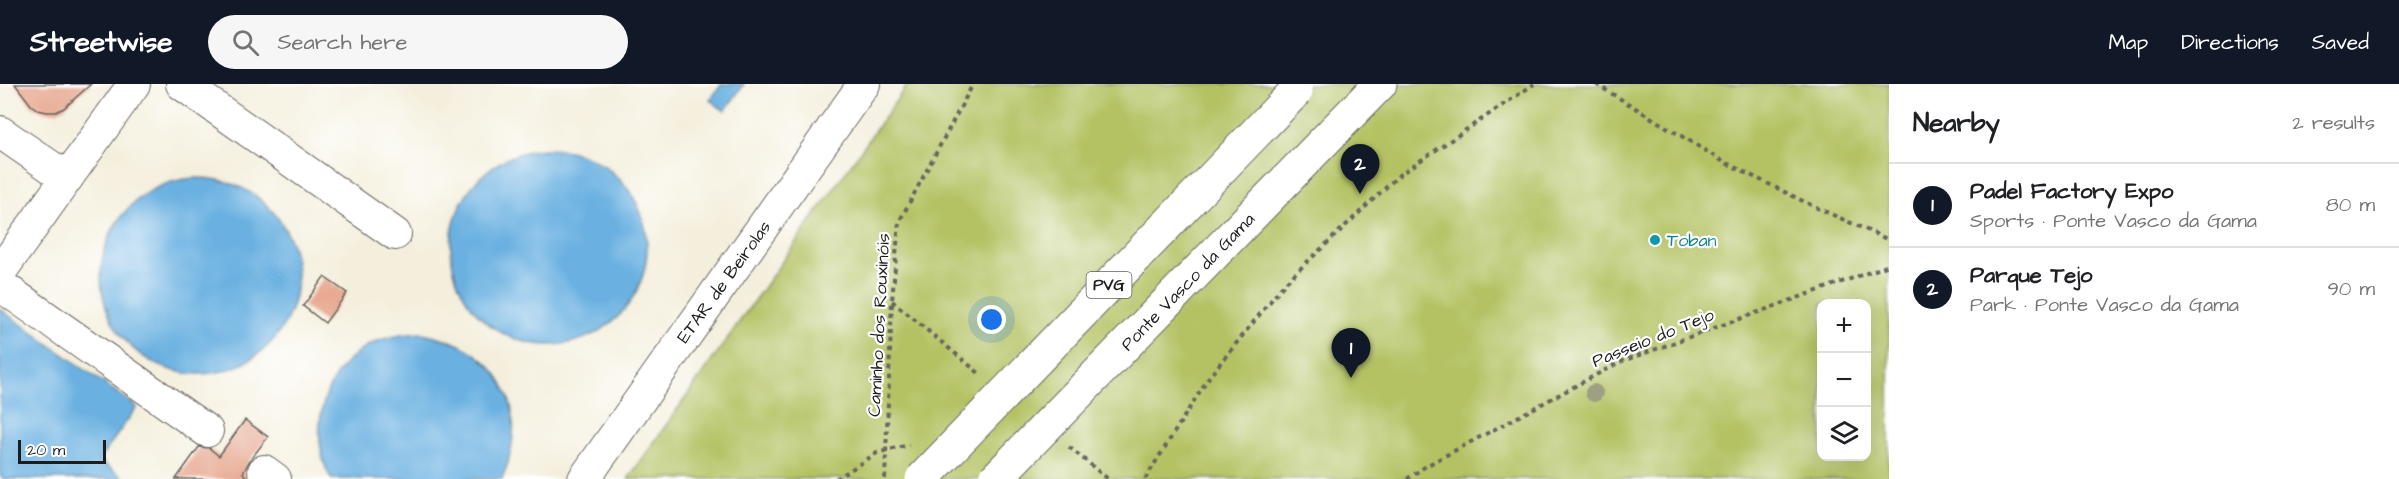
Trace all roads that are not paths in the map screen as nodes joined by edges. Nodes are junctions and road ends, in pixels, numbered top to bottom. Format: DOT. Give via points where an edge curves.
graph roads {
  1 [pos="134,84"];
  2 [pos="182,84"];
  3 [pos="864,84"];
  4 [pos="1303,84"];
  5 [pos="1380,84"];
  6 [pos="0,132"];
  7 [pos="67,178"];
  8 [pos="395,234"];
  9 [pos="0,272"];
  10 [pos="0,285"];
  11 [pos="207,431"];
  12 [pos="584,479"];
  13 [pos="922,479"];
  14 [pos="996,479"];
  1 -- 7 [label="lane"];
  2 -- 8 [label="lane"];
  3 -- 12 [label="lane, ETAR de Beirolas"];
  4 -- 13 [label="highway, PVG, bridge"];
  5 -- 14 [label="highway, Ponte Vasco da Gama, bridge"];
  6 -- 7 [label="lane"];
  7 -- 9 [label="lane"];
  10 -- 11 [label="lane"];
}
